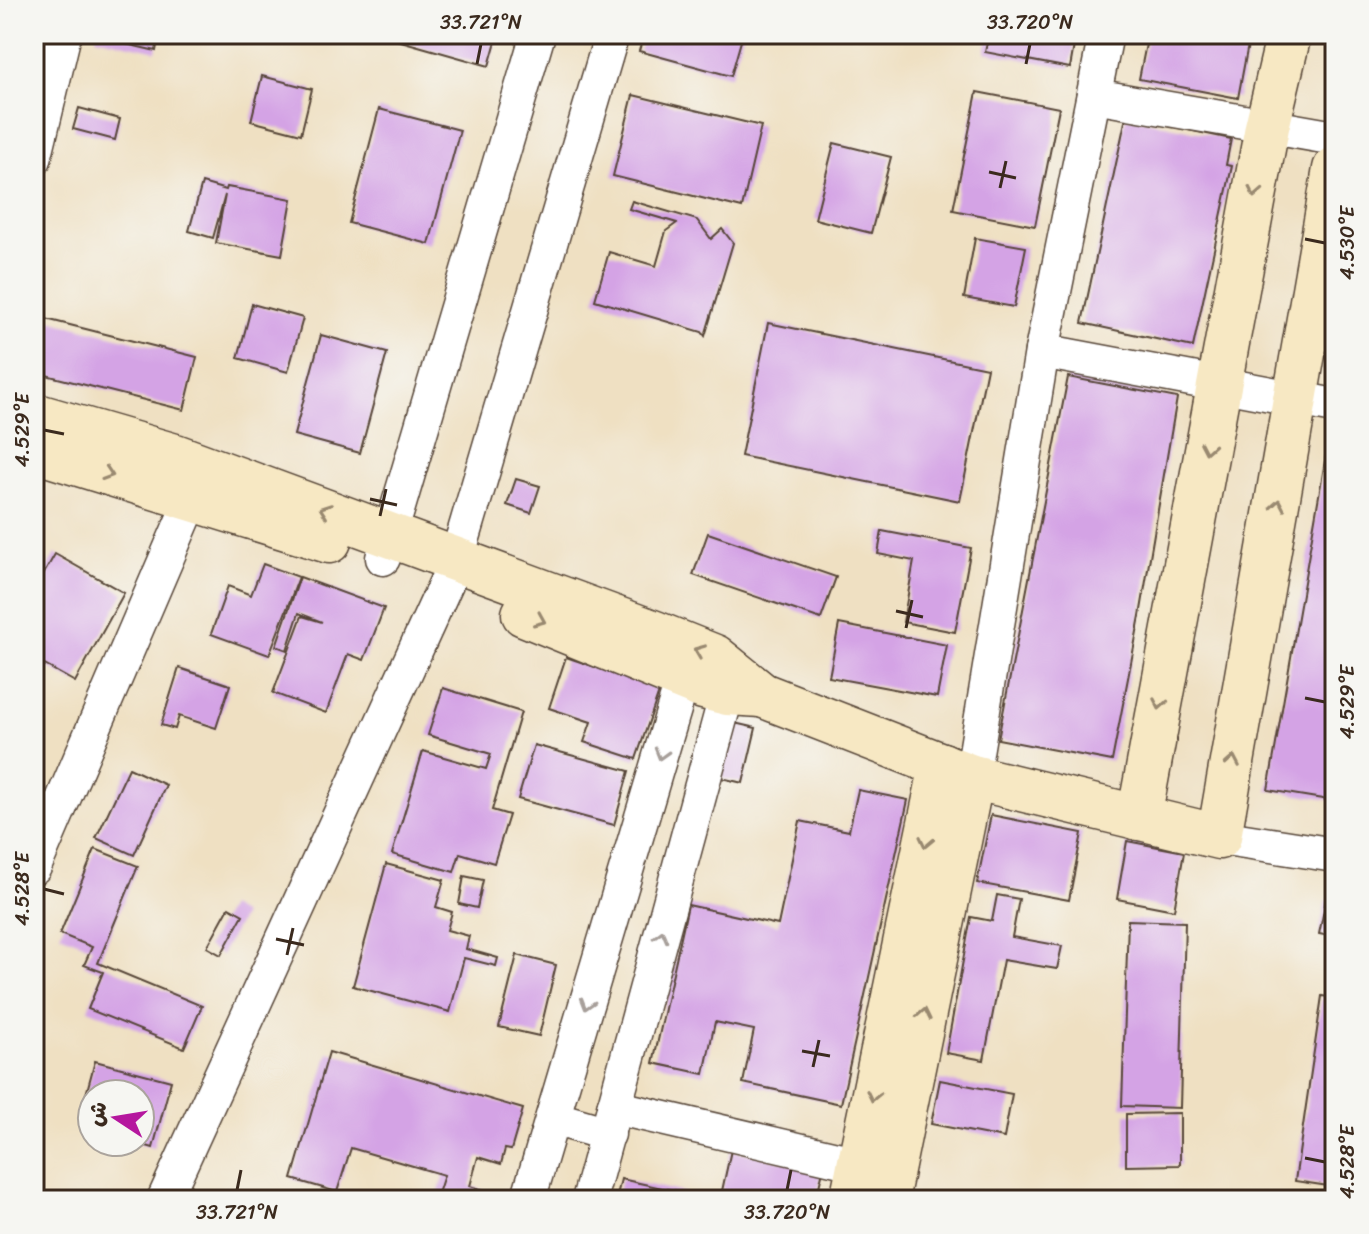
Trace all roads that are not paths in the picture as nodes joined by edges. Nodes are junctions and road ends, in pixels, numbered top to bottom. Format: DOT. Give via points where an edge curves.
graph roads {
  1 [pos="64,34"];
  2 [pos="538,34"];
  3 [pos="612,34"];
  4 [pos="1106,34"];
  5 [pos="1289,34"];
  6 [pos="1094,96"];
  7 [pos="1267,127"];
  8 [pos="1335,138"];
  9 [pos="34,159"];
  10 [pos="1335,169"];
  11 [pos="1042,351"];
  12 [pos="1219,384"];
  13 [pos="1316,402"];
  14 [pos="34,415"];
  15 [pos="34,450"];
  16 [pos="192,499"];
  17 [pos="387,546"];
  18 [pos="452,569"];
  19 [pos="683,679"];
  20 [pos="745,694"];
  21 [pos="957,771"];
  22 [pos="1139,818"];
  23 [pos="1219,837"];
  24 [pos="1335,855"];
  25 [pos="34,867"];
  26 [pos="569,1065"];
  27 [pos="614,1108"];
  28 [pos="553,1118"];
  29 [pos="872,1184"];
  30 [pos="164,1200"];
  31 [pos="528,1200"];
  32 [pos="589,1200"];
  1 -- 9 [label="street"];
  2 -- 17 [label="street"];
  3 -- 18 [label="street"];
  4 -- 6 [label="street"];
  5 -- 7 [label="main road"];
  6 -- 7 [label="street"];
  6 -- 11 [label="street"];
  7 -- 8 [label="street"];
  7 -- 12 [label="main road, one-way"];
  10 -- 13 [label="main road"];
  11 -- 12 [label="street"];
  11 -- 21 [label="street"];
  12 -- 13 [label="street"];
  12 -- 22 [label="main road, one-way"];
  23 -- 13 [label="main road, one-way"];
  17 -- 14 [label="main road, one-way" via="175,456"];
  15 -- 16 [label="main road, one-way"];
  16 -- 17 [label="main road"];
  16 -- 25 [label="street"];
  17 -- 18 [label="main road"];
  18 -- 19 [label="main road, one-way"];
  20 -- 18 [label="main road, one-way" via="715,657"];
  18 -- 30 [label="street"];
  19 -- 20 [label="main road"];
  19 -- 26 [label="street, one-way"];
  20 -- 21 [label="main road"];
  27 -- 20 [label="street, one-way"];
  21 -- 22 [label="main road"];
  21 -- 29 [label="main road"];
  22 -- 23 [label="main road"];
  23 -- 24 [label="street"];
  26 -- 27 [label="street"];
  26 -- 28 [label="street"];
  27 -- 28 [label="street"];
  27 -- 29 [label="street"];
  27 -- 32 [label="street"];
  28 -- 31 [label="street"];
}
